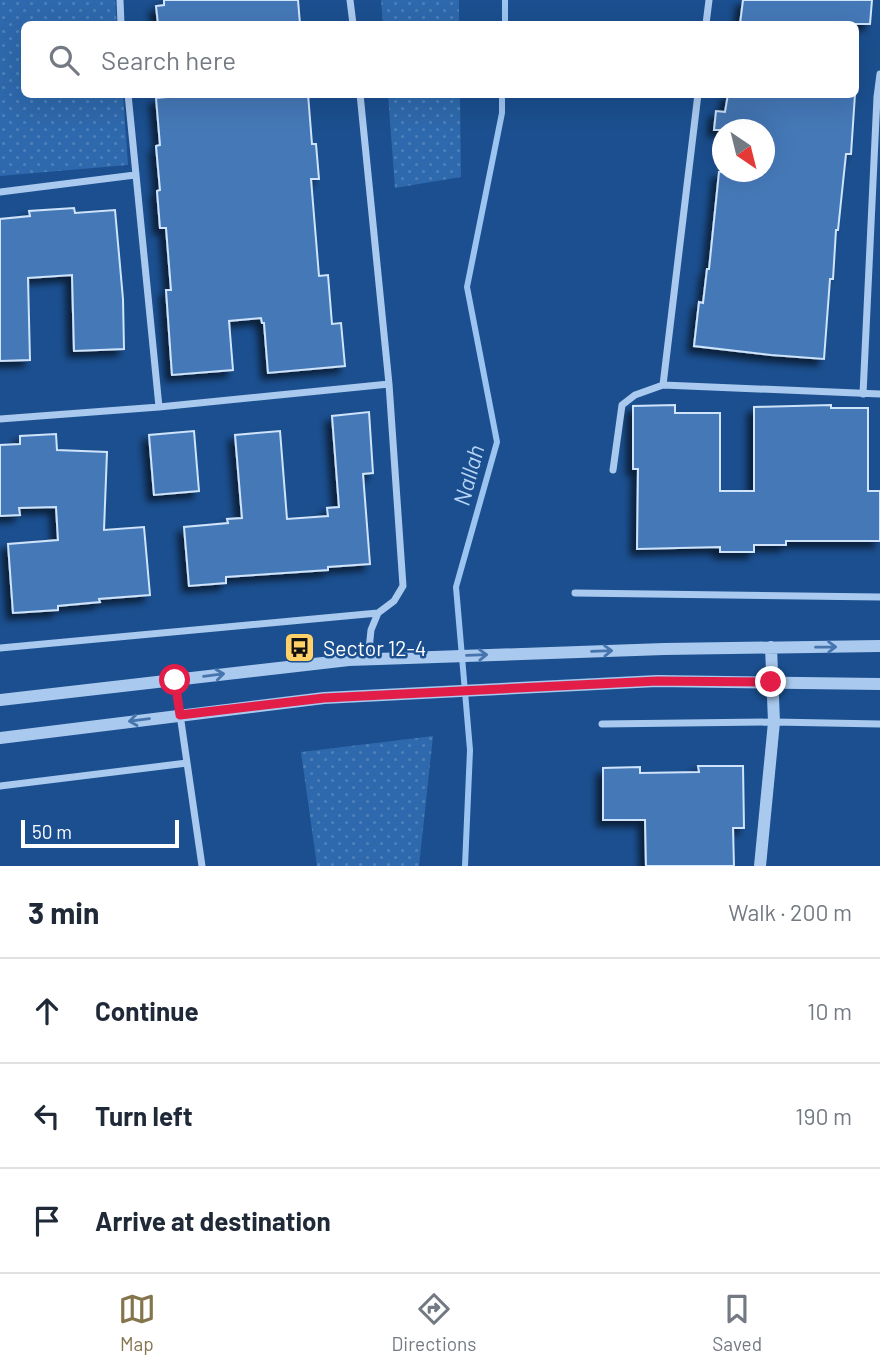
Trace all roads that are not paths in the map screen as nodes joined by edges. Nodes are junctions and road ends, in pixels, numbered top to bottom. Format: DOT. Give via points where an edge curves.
graph roads {
  1 [pos="120,0"];
  2 [pos="350,0"];
  3 [pos="709,0"];
  4 [pos="121,21"];
  5 [pos="353,21"];
  6 [pos="706,21"];
  7 [pos="880,74"];
  8 [pos="878,97"];
  9 [pos="128,98"];
  10 [pos="360,98"];
  11 [pos="698,98"];
  12 [pos="135,175"];
  13 [pos="0,192"];
  14 [pos="388,384"];
  15 [pos="663,385"];
  16 [pos="863,394"];
  17 [pos="880,394"];
  18 [pos="159,407"];
  19 [pos="0,419"];
  20 [pos="613,470"];
  21 [pos="575,593"];
  22 [pos="880,597"];
  23 [pos="378,613"];
  24 [pos="880,646"];
  25 [pos="0,648"];
  26 [pos="771,648"];
  27 [pos="368,659"];
  28 [pos="175,680"];
  29 [pos="771,682"];
  30 [pos="880,684"];
  31 [pos="0,701"];
  32 [pos="180,715"];
  33 [pos="774,722"];
  34 [pos="602,724"];
  35 [pos="880,724"];
  36 [pos="0,738"];
  37 [pos="187,763"];
  38 [pos="0,786"];
  39 [pos="202,866"];
  40 [pos="760,866"];
  1 -- 4 [label="street"];
  2 -- 5 [label="street"];
  3 -- 6 [label="street"];
  7 -- 8 [label="street"];
  8 -- 16 [label="street"];
  9 -- 12 [label="street"];
  10 -- 14 [label="street"];
  11 -- 15 [label="street"];
  12 -- 13 [label="street"];
  12 -- 18 [label="street"];
  14 -- 18 [label="street"];
  14 -- 23 [label="street" via="403,586 394,601"];
  15 -- 16 [label="street"];
  15 -- 20 [label="street" via="622,405"];
  16 -- 17 [label="street"];
  18 -- 19 [label="street"];
  21 -- 22 [label="street"];
  23 -- 25 [label="street"];
  23 -- 27 [label="street"];
  26 -- 24 [label="street, one-way"];
  27 -- 26 [label="street, one-way"];
  26 -- 29 [label="street"];
  28 -- 27 [label="street, one-way"];
  28 -- 31 [label="street"];
  28 -- 32 [label="street"];
  29 -- 30 [label="street"];
  29 -- 32 [label="street" via="657,681 324,698"];
  29 -- 33 [label="street"];
  32 -- 36 [label="street, one-way"];
  32 -- 37 [label="street"];
  33 -- 34 [label="street"];
  33 -- 35 [label="street"];
  33 -- 40 [label="street"];
  37 -- 38 [label="street"];
  37 -- 39 [label="street"];
}
